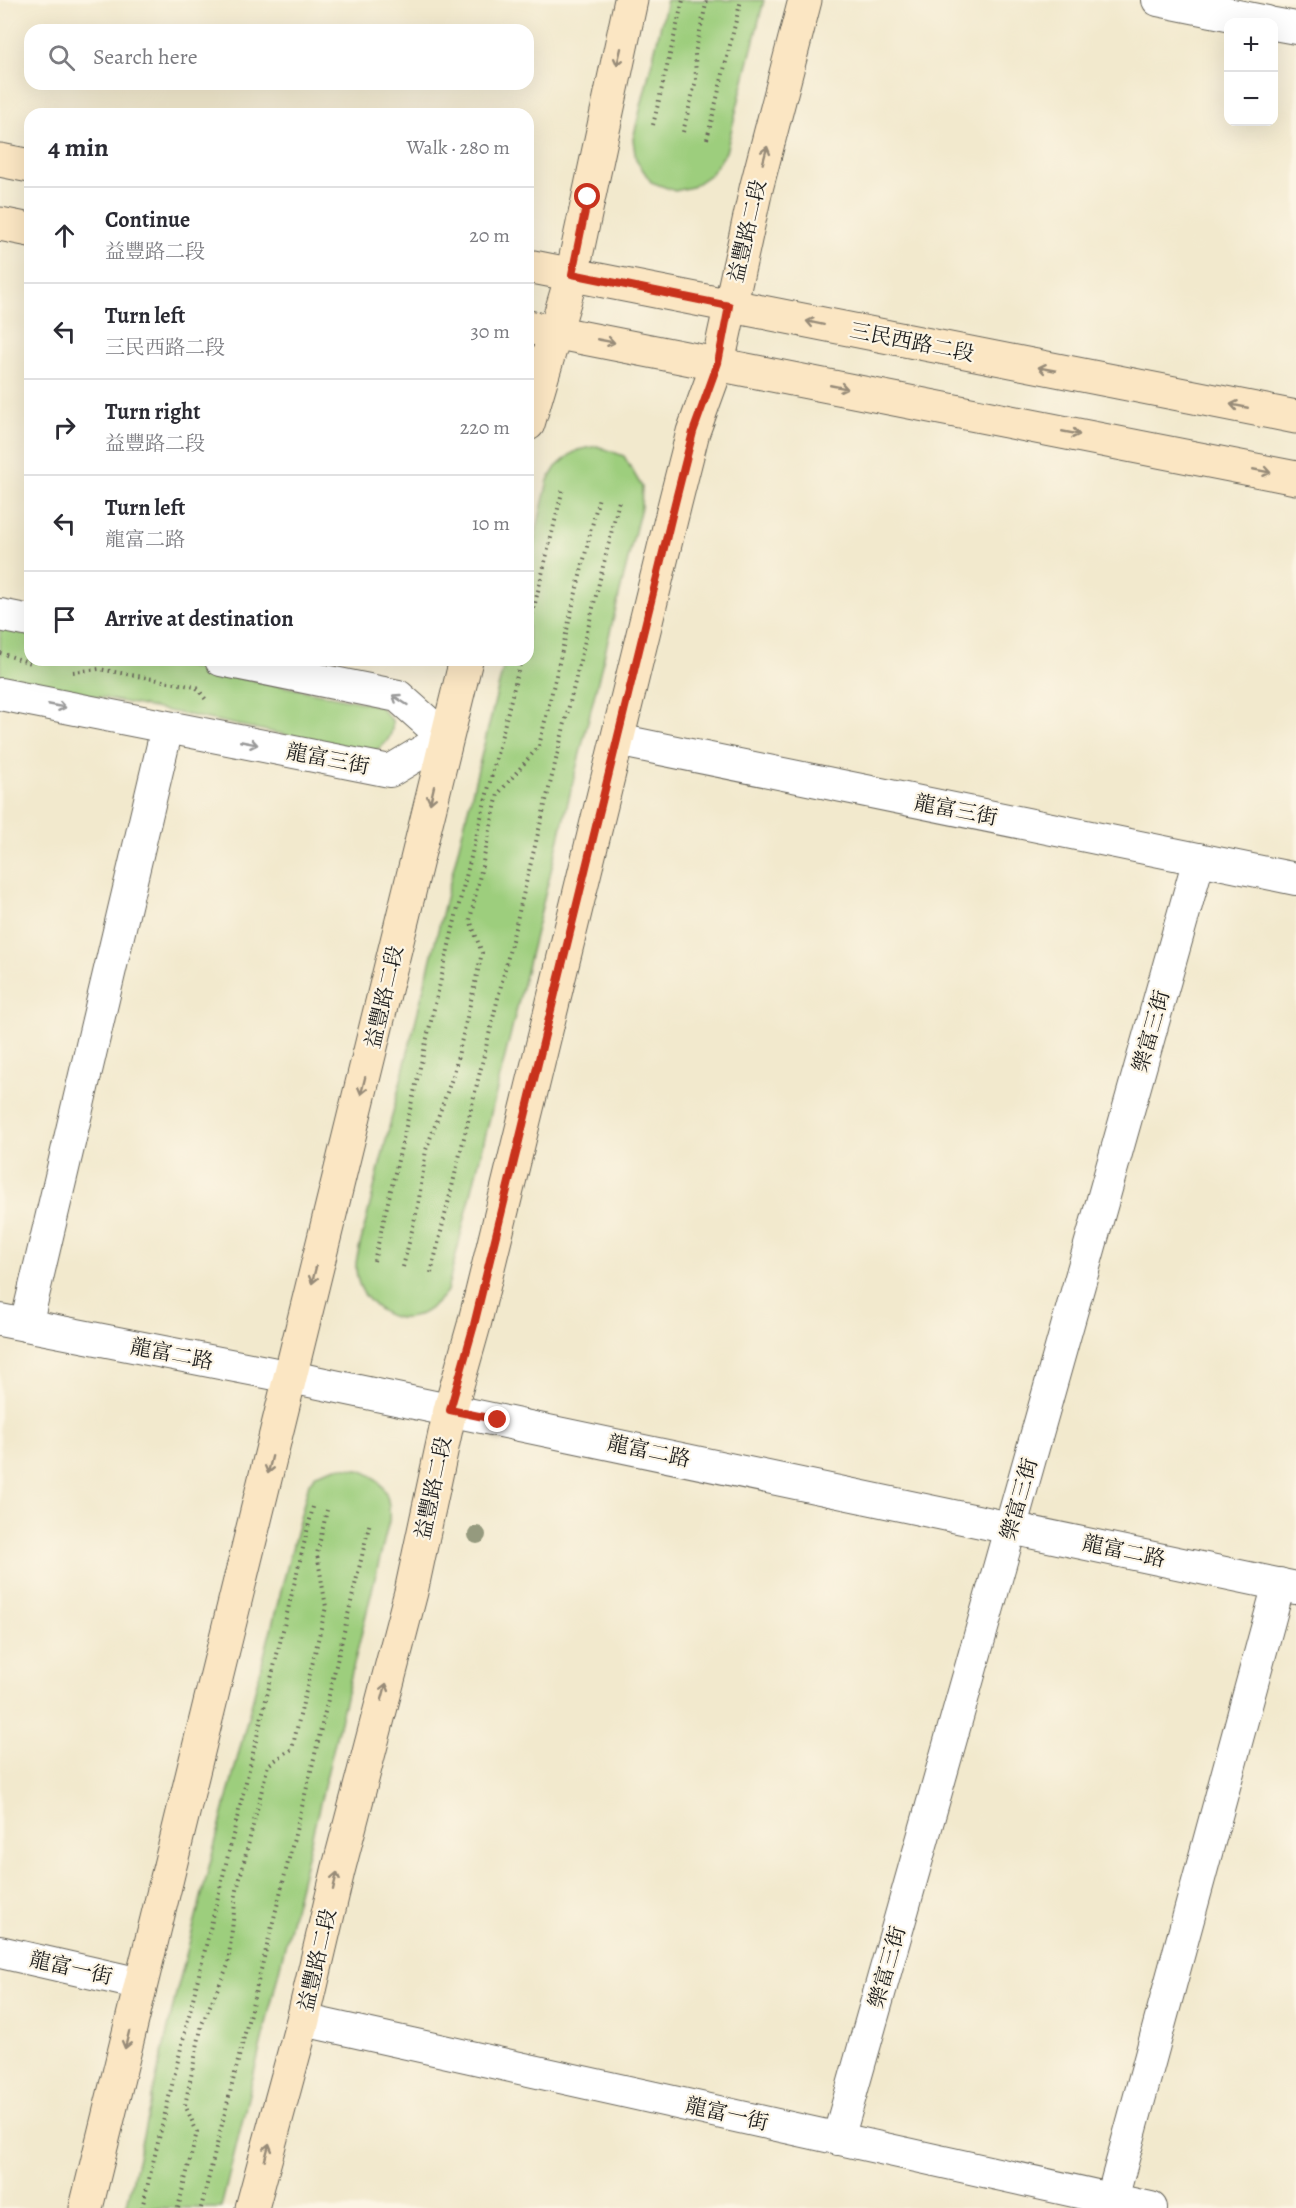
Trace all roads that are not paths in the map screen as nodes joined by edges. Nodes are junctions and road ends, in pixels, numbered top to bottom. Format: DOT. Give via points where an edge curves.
graph roads {
  1 [pos="632,0"];
  2 [pos="805,0"];
  3 [pos="1158,0"];
  4 [pos="1247,18"];
  5 [pos="1278,25"];
  6 [pos="1296,28"];
  7 [pos="0,160"];
  8 [pos="24,165"];
  9 [pos="0,224"];
  10 [pos="24,229"];
  11 [pos="534,267"];
  12 [pos="572,274"];
  13 [pos="729,306"];
  14 [pos="542,329"];
  15 [pos="718,363"];
  16 [pos="534,383"];
  17 [pos="1296,417"];
  18 [pos="1296,478"];
  19 [pos="0,615"];
  20 [pos="24,620"];
  21 [pos="464,666"];
  22 [pos="214,673"];
  23 [pos="0,694"];
  24 [pos="167,728"];
  25 [pos="445,738"];
  26 [pos="617,740"];
  27 [pos="1199,859"];
  28 [pos="1296,879"];
  29 [pos="13,1323"];
  30 [pos="291,1377"];
  31 [pos="450,1410"];
  32 [pos="1011,1527"];
  33 [pos="1288,1586"];
  34 [pos="0,1952"];
  35 [pos="141,1983"];
  36 [pos="303,2020"];
  37 [pos="838,2139"];
  38 [pos="1112,2199"];
  39 [pos="86,2208"];
  40 [pos="252,2208"];
  41 [pos="1151,2208"];
  1 -- 12 [label="street, one-way"];
  13 -- 2 [label="street, 益豐路二段, one-way"];
  3 -- 4 [label="street"];
  5 -- 6 [label="street"];
  7 -- 8 [label="street"];
  9 -- 10 [label="street"];
  11 -- 12 [label="street, 三民西路二段"];
  12 -- 13 [label="street, 三民西路二段"];
  12 -- 14 [label="street"];
  13 -- 15 [label="street, 益豐路二段"];
  17 -- 13 [label="street, 三民西路二段, one-way"];
  14 -- 15 [label="street, one-way"];
  14 -- 16 [label="street"];
  15 -- 18 [label="street, one-way"];
  15 -- 26 [label="street, 益豐路二段" via="693,432"];
  19 -- 20 [label="street"];
  21 -- 25 [label="street, 益豐路二段"];
  25 -- 22 [label="street, one-way" via="398,696"];
  23 -- 24 [label="street, 龍富三街, one-way"];
  24 -- 25 [label="street, 龍富三街, one-way" via="390,771"];
  24 -- 29 [label="street"];
  25 -- 30 [label="street, 益豐路二段, one-way"];
  26 -- 27 [label="street, 龍富三街"];
  26 -- 31 [label="street, 益豐路二段"];
  27 -- 28 [label="street, 龍富三街"];
  27 -- 32 [label="street, 樂富三街"];
  29 -- 30 [label="street, 龍富二路"];
  30 -- 31 [label="street, 龍富二路"];
  30 -- 35 [label="street, 益豐路二段, one-way"];
  31 -- 32 [label="street, 龍富二路"];
  36 -- 31 [label="street, 益豐路二段, one-way" via="411,1592"];
  32 -- 33 [label="street, 龍富二路"];
  32 -- 37 [label="street, 樂富三街"];
  33 -- 38 [label="street"];
  34 -- 35 [label="street, 龍富一街"];
  35 -- 39 [label="street, 益豐路二段, one-way"];
  36 -- 37 [label="street, 龍富一街"];
  40 -- 36 [label="street, 益豐路二段, one-way"];
  37 -- 38 [label="street, 龍富一街"];
  38 -- 41 [label="street, 龍富一街"];
}
